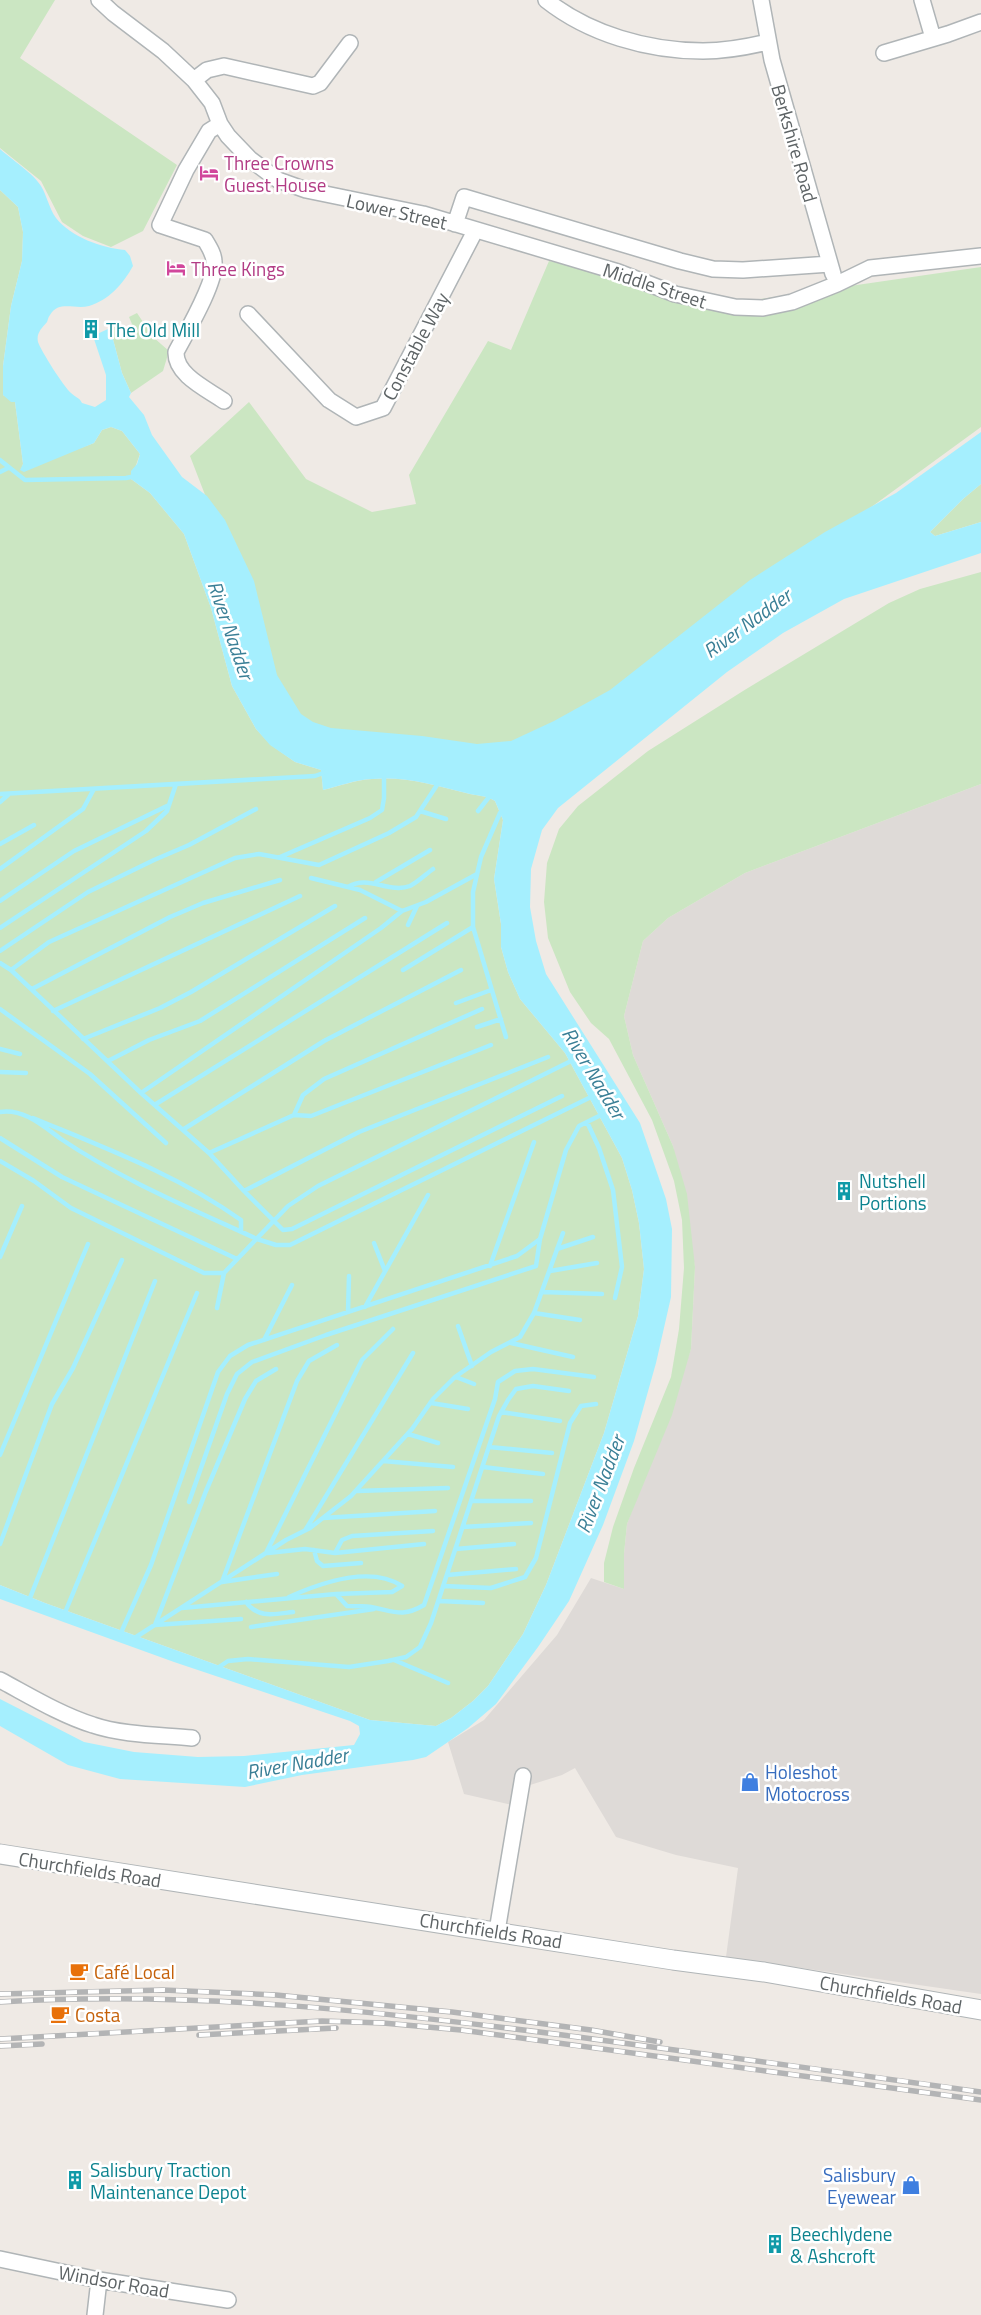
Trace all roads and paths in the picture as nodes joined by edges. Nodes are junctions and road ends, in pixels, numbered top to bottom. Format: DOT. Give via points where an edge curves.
graph roads {
  1 [pos="99,0"];
  2 [pos="546,0"];
  3 [pos="761,0"];
  4 [pos="922,0"];
  5 [pos="981,22"];
  6 [pos="933,38"];
  7 [pos="768,42"];
  8 [pos="350,43"];
  9 [pos="884,53"];
  10 [pos="194,80"];
  11 [pos="220,124"];
  12 [pos="455,224"];
  13 [pos="475,231"];
  14 [pos="981,256"];
  15 [pos="830,264"];
  16 [pos="836,284"];
  17 [pos="248,314"];
  18 [pos="224,401"];
  19 [pos="0,1680"];
  20 [pos="192,1738"];
  21 [pos="523,1776"];
  22 [pos="0,1854"];
  23 [pos="497,1931"];
  24 [pos="981,2010"];
  25 [pos="0,2259"];
  26 [pos="99,2280"];
  27 [pos="228,2300"];
  28 [pos="95,2315"];
  1 -- 10 [label="street, Lower Street"];
  2 -- 7 [label="street" via="599,31 654,45 703,51"];
  3 -- 7 [label="street, Berkshire Road"];
  4 -- 6 [label="street"];
  5 -- 6 [label="street"];
  6 -- 9 [label="street"];
  7 -- 15 [label="street, Berkshire Road"];
  8 -- 10 [label="street" via="320,83 313,86 224,66 207,70"];
  10 -- 11 [label="street, Lower Street" via="212,103"];
  11 -- 12 [label="street, Lower Street" via="232,142 250,159 288,185 398,208"];
  11 -- 18 [label="street" via="204,139 160,224 205,240 212,253 215,264 210,281 176,352 176,360 184,372"];
  12 -- 13 [label="street, Lower Street"];
  12 -- 15 [label="street, Middle Street" via="464,196 713,269"];
  13 -- 16 [label="street, Middle Street" via="618,272 674,294 720,305 776,306 811,296"];
  13 -- 17 [label="street, Constable Way" via="383,408 356,417 329,400"];
  14 -- 16 [label="street, Middle Street" via="870,268"];
  15 -- 16 [label="street, Berkshire Road"];
  19 -- 20 [label="street" via="93,1726"];
  21 -- 23 [label="street"];
  22 -- 23 [label="street, Churchfields Road"];
  23 -- 24 [label="street, Churchfields Road"];
  25 -- 26 [label="street, Windsor Road"];
  26 -- 27 [label="street, Windsor Road"];
  26 -- 28 [label="street"];
}
